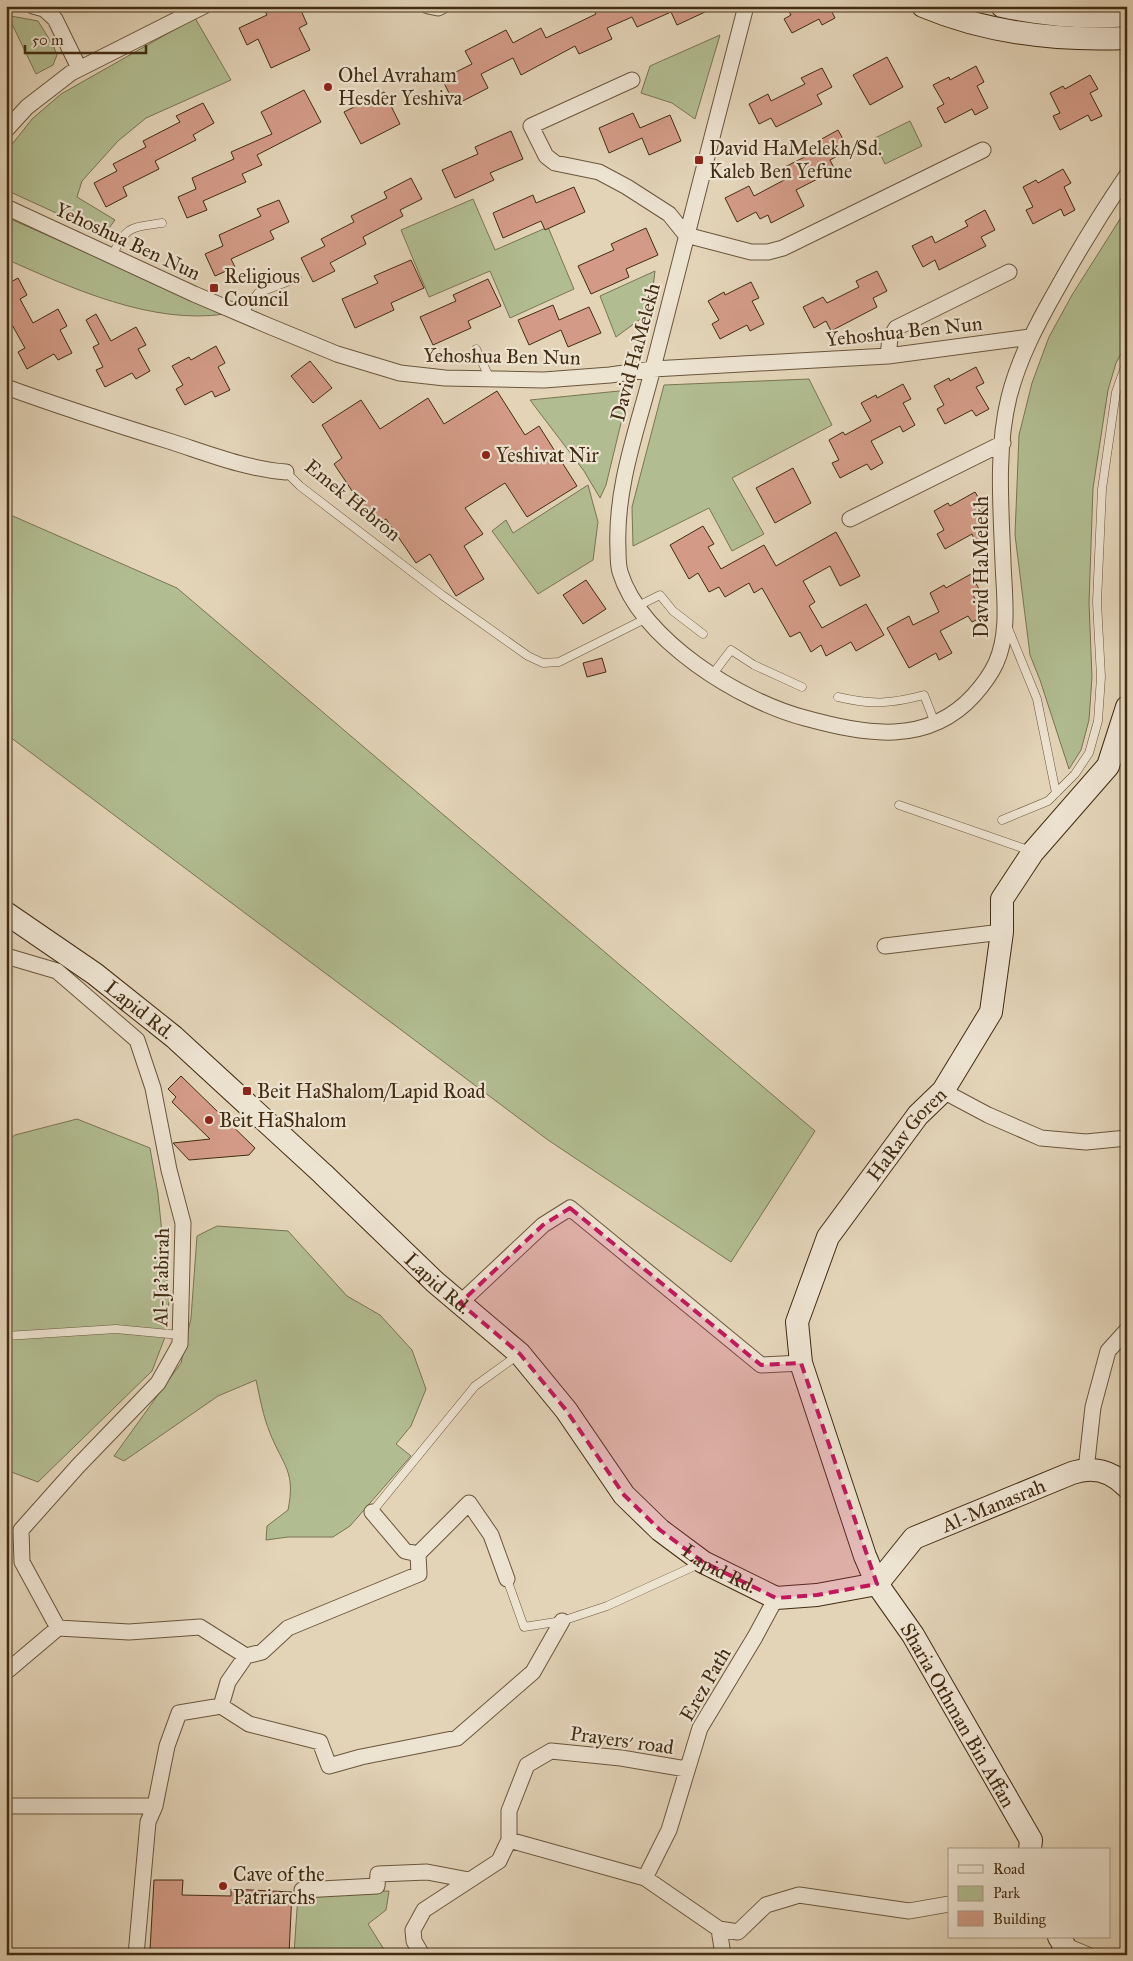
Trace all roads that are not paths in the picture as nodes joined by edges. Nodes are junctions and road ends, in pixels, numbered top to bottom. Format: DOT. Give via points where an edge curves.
graph roads {
  1 [pos="32,6"];
  2 [pos="204,6"];
  3 [pos="428,6"];
  4 [pos="442,6"];
  5 [pos="746,6"];
  6 [pos="923,6"];
  7 [pos="1002,6"];
  8 [pos="1127,15"];
  9 [pos="1127,38"];
  10 [pos="80,68"];
  11 [pos="632,80"];
  12 [pos="6,130"];
  13 [pos="983,150"];
  14 [pos="1127,176"];
  15 [pos="6,207"];
  16 [pos="162,223"];
  17 [pos="686,235"];
  18 [pos="112,256"];
  19 [pos="1009,272"];
  20 [pos="297,278"];
  21 [pos="242,315"];
  22 [pos="1030,337"];
  23 [pos="476,349"];
  24 [pos="888,356"];
  25 [pos="1127,361"];
  26 [pos="653,370"];
  27 [pos="490,379"];
  28 [pos="6,387"];
  29 [pos="1003,443"];
  30 [pos="286,472"];
  31 [pos="850,519"];
  32 [pos="641,613"];
  33 [pos="1005,620"];
  34 [pos="703,634"];
  35 [pos="712,675"];
  36 [pos="802,687"];
  37 [pos="838,697"];
  38 [pos="1127,707"];
  39 [pos="935,723"];
  40 [pos="1056,793"];
  41 [pos="899,805"];
  42 [pos="1002,820"];
  43 [pos="1033,852"];
  44 [pos="6,913"];
  45 [pos="1002,932"];
  46 [pos="885,946"];
  47 [pos="6,956"];
  48 [pos="943,1092"];
  49 [pos="1127,1138"];
  50 [pos="460,1302"];
  51 [pos="1127,1330"];
  52 [pos="180,1335"];
  53 [pos="6,1336"];
  54 [pos="520,1354"];
  55 [pos="801,1364"];
  56 [pos="1086,1470"];
  57 [pos="1127,1487"];
  58 [pos="372,1512"];
  59 [pos="14,1530"];
  60 [pos="418,1554"];
  61 [pos="703,1562"];
  62 [pos="507,1579"];
  63 [pos="877,1584"];
  64 [pos="776,1598"];
  65 [pos="562,1621"];
  66 [pos="58,1628"];
  67 [pos="246,1656"];
  68 [pos="6,1672"];
  69 [pos="221,1706"];
  70 [pos="686,1769"];
  71 [pos="6,1806"];
  72 [pos="155,1806"];
  73 [pos="509,1840"];
  74 [pos="1030,1848"];
  75 [pos="645,1878"];
  76 [pos="469,1880"];
  77 [pos="302,1890"];
  78 [pos="948,1904"];
  79 [pos="719,1928"];
  80 [pos="1062,1946"];
  81 [pos="136,1955"];
  82 [pos="422,1955"];
  83 [pos="723,1955"];
  84 [pos="1088,1955"];
  1 -- 10 [label="street" via="44,9 55,19"];
  2 -- 10 [label="street"];
  3 -- 4 [label="street"];
  5 -- 17 [label="street, David HaMelekh"];
  6 -- 9 [label="street" via="1022,33 1074,40"];
  7 -- 8 [label="street" via="1075,17"];
  10 -- 12 [label="street" via="41,95"];
  11 -- 17 [label="street" via="531,126 546,156 555,163 599,172 669,214"];
  13 -- 17 [label="street" via="783,248 751,252"];
  14 -- 22 [label="street, David HaMelekh"];
  15 -- 18 [label="street, Yehoshua Ben Nun"];
  16 -- 18 [label="lane" via="132,228 121,237"];
  17 -- 26 [label="street, David HaMelekh"];
  18 -- 21 [label="street, Yehoshua Ben Nun"];
  19 -- 24 [label="street" via="896,328 890,338"];
  20 -- 21 [label="lane" via="258,292"];
  21 -- 27 [label="street, Yehoshua Ben Nun" via="337,354 400,372"];
  22 -- 24 [label="street, Yehoshua Ben Nun"];
  22 -- 29 [label="street, David HaMelekh" via="1009,398"];
  23 -- 27 [label="lane"];
  24 -- 26 [label="street, Yehoshua Ben Nun"];
  25 -- 40 [label="lane" via="1116,392 1102,489 1098,721 1089,753 1075,774"];
  26 -- 27 [label="street, Yehoshua Ben Nun" via="544,380"];
  26 -- 32 [label="street, David HaMelekh" via="630,451 618,510 618,568"];
  28 -- 30 [label="street, Emek Hebron" via="226,459 264,470"];
  29 -- 31 [label="street"];
  29 -- 33 [label="street, David HaMelekh" via="1001,510"];
  30 -- 32 [label="lane, Emek Hebron" via="442,595 528,656 543,663 559,662"];
  32 -- 34 [label="lane, Emek Hebron" via="660,595 673,611"];
  32 -- 35 [label="street, David HaMelekh" via="693,662"];
  33 -- 39 [label="street, David HaMelekh" via="996,663 985,681 972,698"];
  33 -- 40 [label="lane" via="1037,699"];
  35 -- 36 [label="lane" via="731,650 754,665"];
  35 -- 39 [label="street, David HaMelekh" via="763,703 848,730 894,732"];
  37 -- 39 [label="lane" via="863,703 886,703 924,695"];
  38 -- 43 [label="street, HaRav Goren" via="1108,766"];
  40 -- 42 [label="lane" via="1032,809"];
  41 -- 43 [label="lane"];
  43 -- 45 [label="street, HaRav Goren" via="1002,899"];
  44 -- 50 [label="street, Lapid Rd." via="95,974 174,1037"];
  45 -- 46 [label="street"];
  45 -- 48 [label="street, HaRav Goren" via="991,1012"];
  47 -- 52 [label="street, Al-Ja'abirah" via="57,971 137,1040 153,1088 183,1223"];
  48 -- 49 [label="street" via="1041,1138 1086,1142"];
  48 -- 55 [label="street, HaRav Goren" via="918,1115 828,1237 797,1322"];
  50 -- 54 [label="street, Lapid Rd."];
  50 -- 55 [label="street" via="543,1225 570,1208 761,1365"];
  51 -- 56 [label="street" via="1108,1351 1093,1407"];
  52 -- 53 [label="lane" via="116,1329"];
  52 -- 59 [label="street, Al-Ja'abirah" via="180,1344 158,1383"];
  54 -- 58 [label="lane" via="475,1386"];
  54 -- 61 [label="street, Lapid Rd." via="566,1410 624,1495 660,1530"];
  55 -- 63 [label="street, HaRav Goren"];
  56 -- 57 [label="street, Al-Manasrah" via="1105,1472"];
  56 -- 63 [label="street, Al-Manasrah" via="914,1538"];
  58 -- 60 [label="street" via="404,1551"];
  59 -- 66 [label="street" via="22,1562"];
  60 -- 62 [label="street" via="469,1503 491,1535"];
  60 -- 67 [label="street" via="419,1574 288,1628 262,1652"];
  61 -- 64 [label="street, Lapid Rd."];
  61 -- 65 [label="lane" via="607,1606"];
  62 -- 65 [label="lane" via="524,1628"];
  63 -- 64 [label="street, Lapid Rd." via="817,1596"];
  63 -- 74 [label="street, Sharia Othman Bin Affan" via="923,1652 1031,1840"];
  64 -- 70 [label="street, Erez Path" via="700,1728"];
  65 -- 69 [label="street" via="533,1672 457,1738 329,1766 320,1742 249,1724"];
  66 -- 67 [label="street" via="129,1632 200,1627"];
  66 -- 68 [label="street"];
  67 -- 69 [label="street" via="228,1682"];
  69 -- 72 [label="street" via="180,1713 167,1746"];
  70 -- 73 [label="street, Prayers׳ road" via="551,1751 527,1765 510,1811"];
  70 -- 75 [label="street, Erez Path" via="669,1830"];
  71 -- 72 [label="street"];
  72 -- 81 [label="street" via="148,1822"];
  73 -- 75 [label="street"];
  73 -- 76 [label="street, Prayers׳ road" via="498,1862"];
  75 -- 79 [label="street"];
  76 -- 77 [label="street" via="427,1872 378,1874 377,1886"];
  76 -- 82 [label="street, Prayers׳ road" via="424,1910 413,1930 414,1941"];
  78 -- 79 [label="street" via="909,1911 799,1895 766,1905 738,1932"];
  79 -- 83 [label="street"];
  80 -- 84 [label="street"];
}
